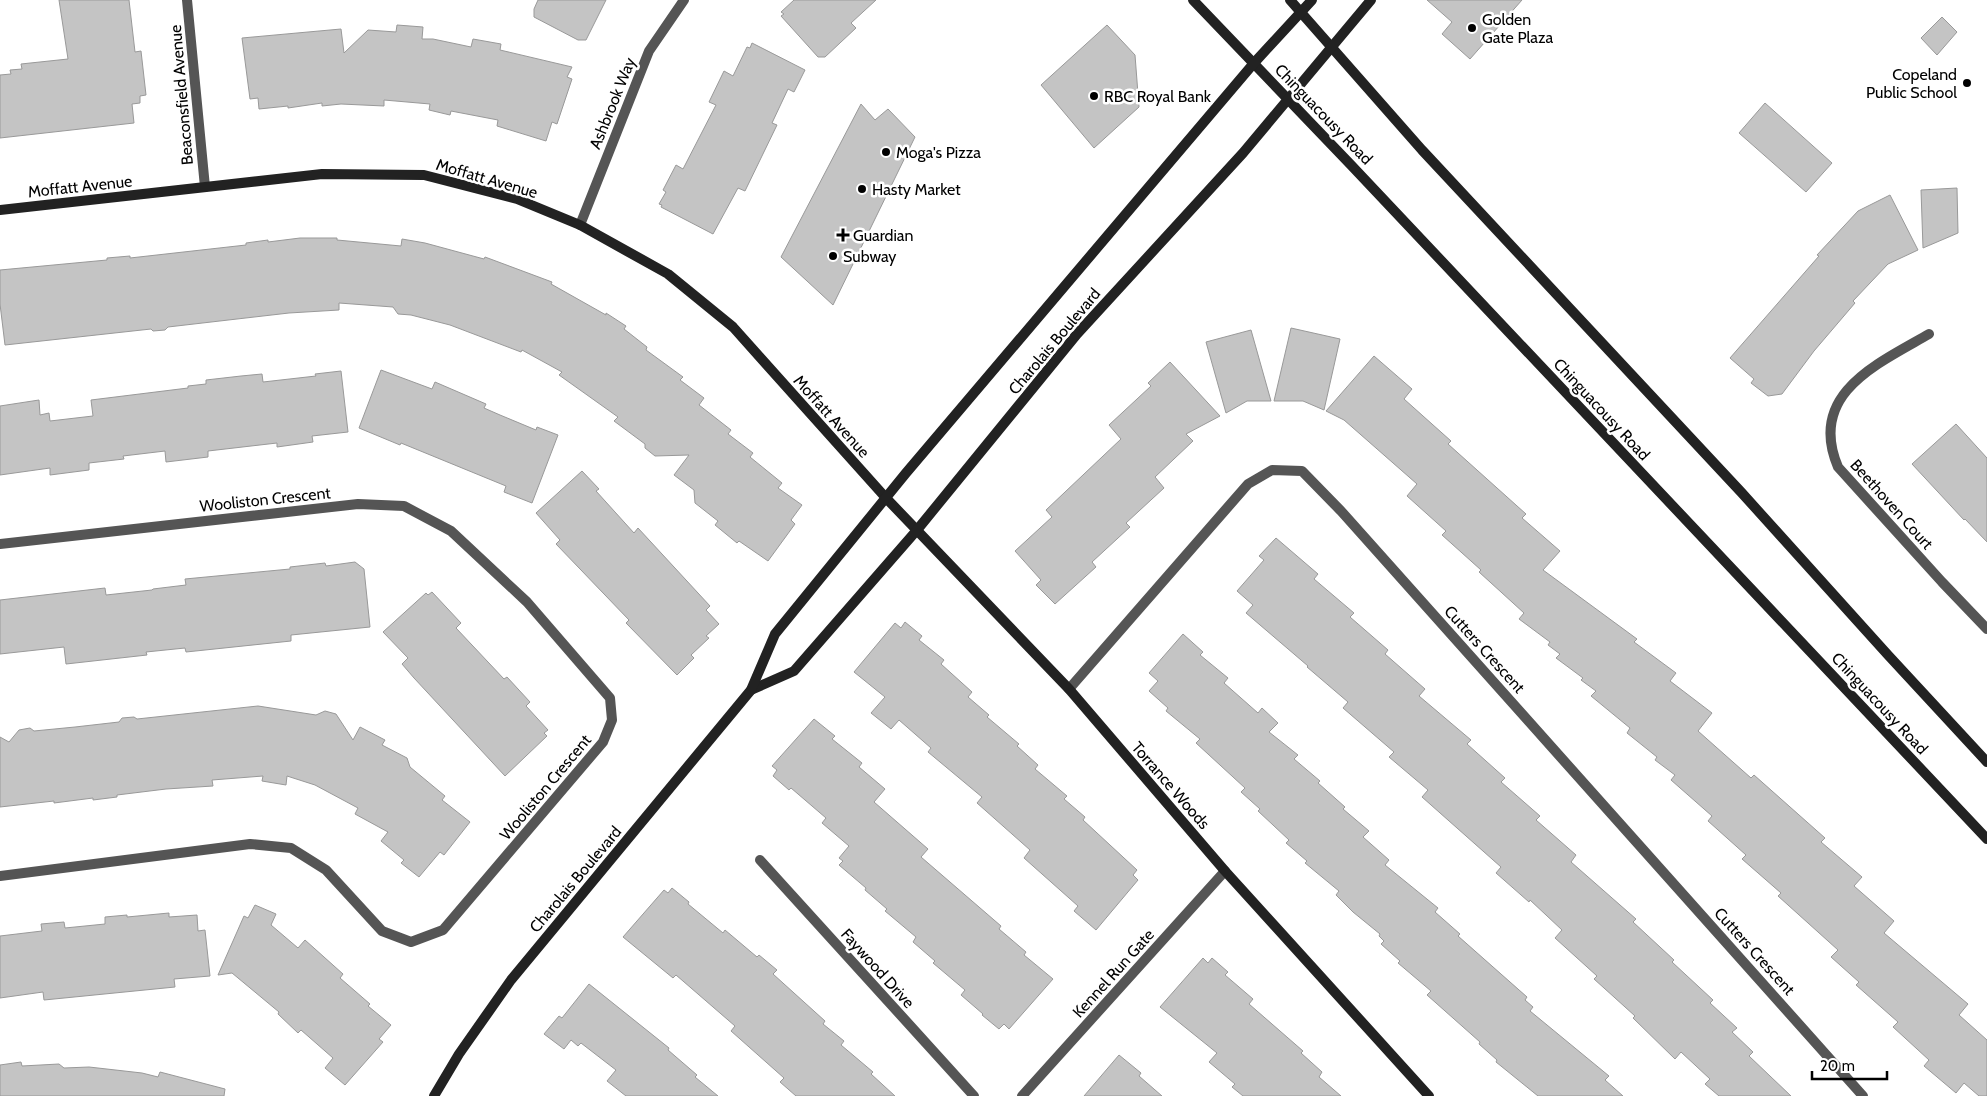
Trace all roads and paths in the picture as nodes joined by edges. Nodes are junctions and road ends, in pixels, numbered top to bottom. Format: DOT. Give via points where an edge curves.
graph roads {
  1 [pos="187,0"];
  2 [pos="684,0"];
  3 [pos="1193,0"];
  4 [pos="1290,0"];
  5 [pos="1312,0"];
  6 [pos="1371,0"];
  7 [pos="1302,12"];
  8 [pos="1332,47"];
  9 [pos="1254,63"];
  10 [pos="1288,99"];
  11 [pos="205,187"];
  12 [pos="0,210"];
  13 [pos="580,225"];
  14 [pos="1929,334"];
  15 [pos="886,498"];
  16 [pos="917,530"];
  17 [pos="0,544"];
  18 [pos="1987,629"];
  19 [pos="752,690"];
  20 [pos="1069,690"];
  21 [pos="1987,762"];
  22 [pos="1987,839"];
  23 [pos="760,860"];
  24 [pos="1225,870"];
  25 [pos="0,876"];
  26 [pos="434,1096"];
  27 [pos="974,1096"];
  28 [pos="1022,1096"];
  29 [pos="1429,1096"];
  30 [pos="1863,1096"];
  1 -- 11 [label="street, Beaconsfield Avenue"];
  2 -- 13 [label="street, Ashbrook Way" via="649,51"];
  3 -- 9 [label="street, Chinguacousy Road"];
  4 -- 7 [label="street"];
  5 -- 7 [label="street, Charolais Boulevard"];
  6 -- 8 [label="street, Charolais Boulevard"];
  7 -- 8 [label="street"];
  7 -- 9 [label="street, Charolais Boulevard"];
  8 -- 10 [label="street, Charolais Boulevard"];
  8 -- 21 [label="street" via="1422,150"];
  9 -- 10 [label="street, Chinguacousy Road"];
  9 -- 15 [label="street, Charolais Boulevard"];
  10 -- 16 [label="street, Charolais Boulevard" via="1243,153 1077,334"];
  10 -- 22 [label="street, Chinguacousy Road"];
  11 -- 12 [label="street, Moffatt Avenue"];
  11 -- 13 [label="street, Moffatt Avenue" via="322,174 424,175 517,199"];
  13 -- 15 [label="street, Moffatt Avenue" via="668,274 733,326"];
  14 -- 18 [label="street, Beethoven Court" via="1866,370 1843,395 1832,413 1831,452 1838,467"];
  15 -- 16 [label="street, Torrance Woods"];
  15 -- 19 [label="street, Charolais Boulevard" via="775,634"];
  16 -- 19 [label="street, Charolais Boulevard" via="794,671"];
  16 -- 20 [label="street, Torrance Woods"];
  17 -- 25 [label="street, Wooliston Crescent" via="358,504 404,506 451,531 527,602 610,698 612,720 603,742 443,930 412,942 382,930 326,870 291,848 250,844"];
  19 -- 26 [label="street, Charolais Boulevard" via="511,980"];
  20 -- 24 [label="street, Torrance Woods"];
  20 -- 30 [label="street, Cutters Crescent" via="1248,484 1272,470 1302,471"];
  23 -- 27 [label="street, Faywood Drive"];
  24 -- 28 [label="street, Kennel Run Gate"];
  24 -- 29 [label="street, Torrance Woods"];
}
